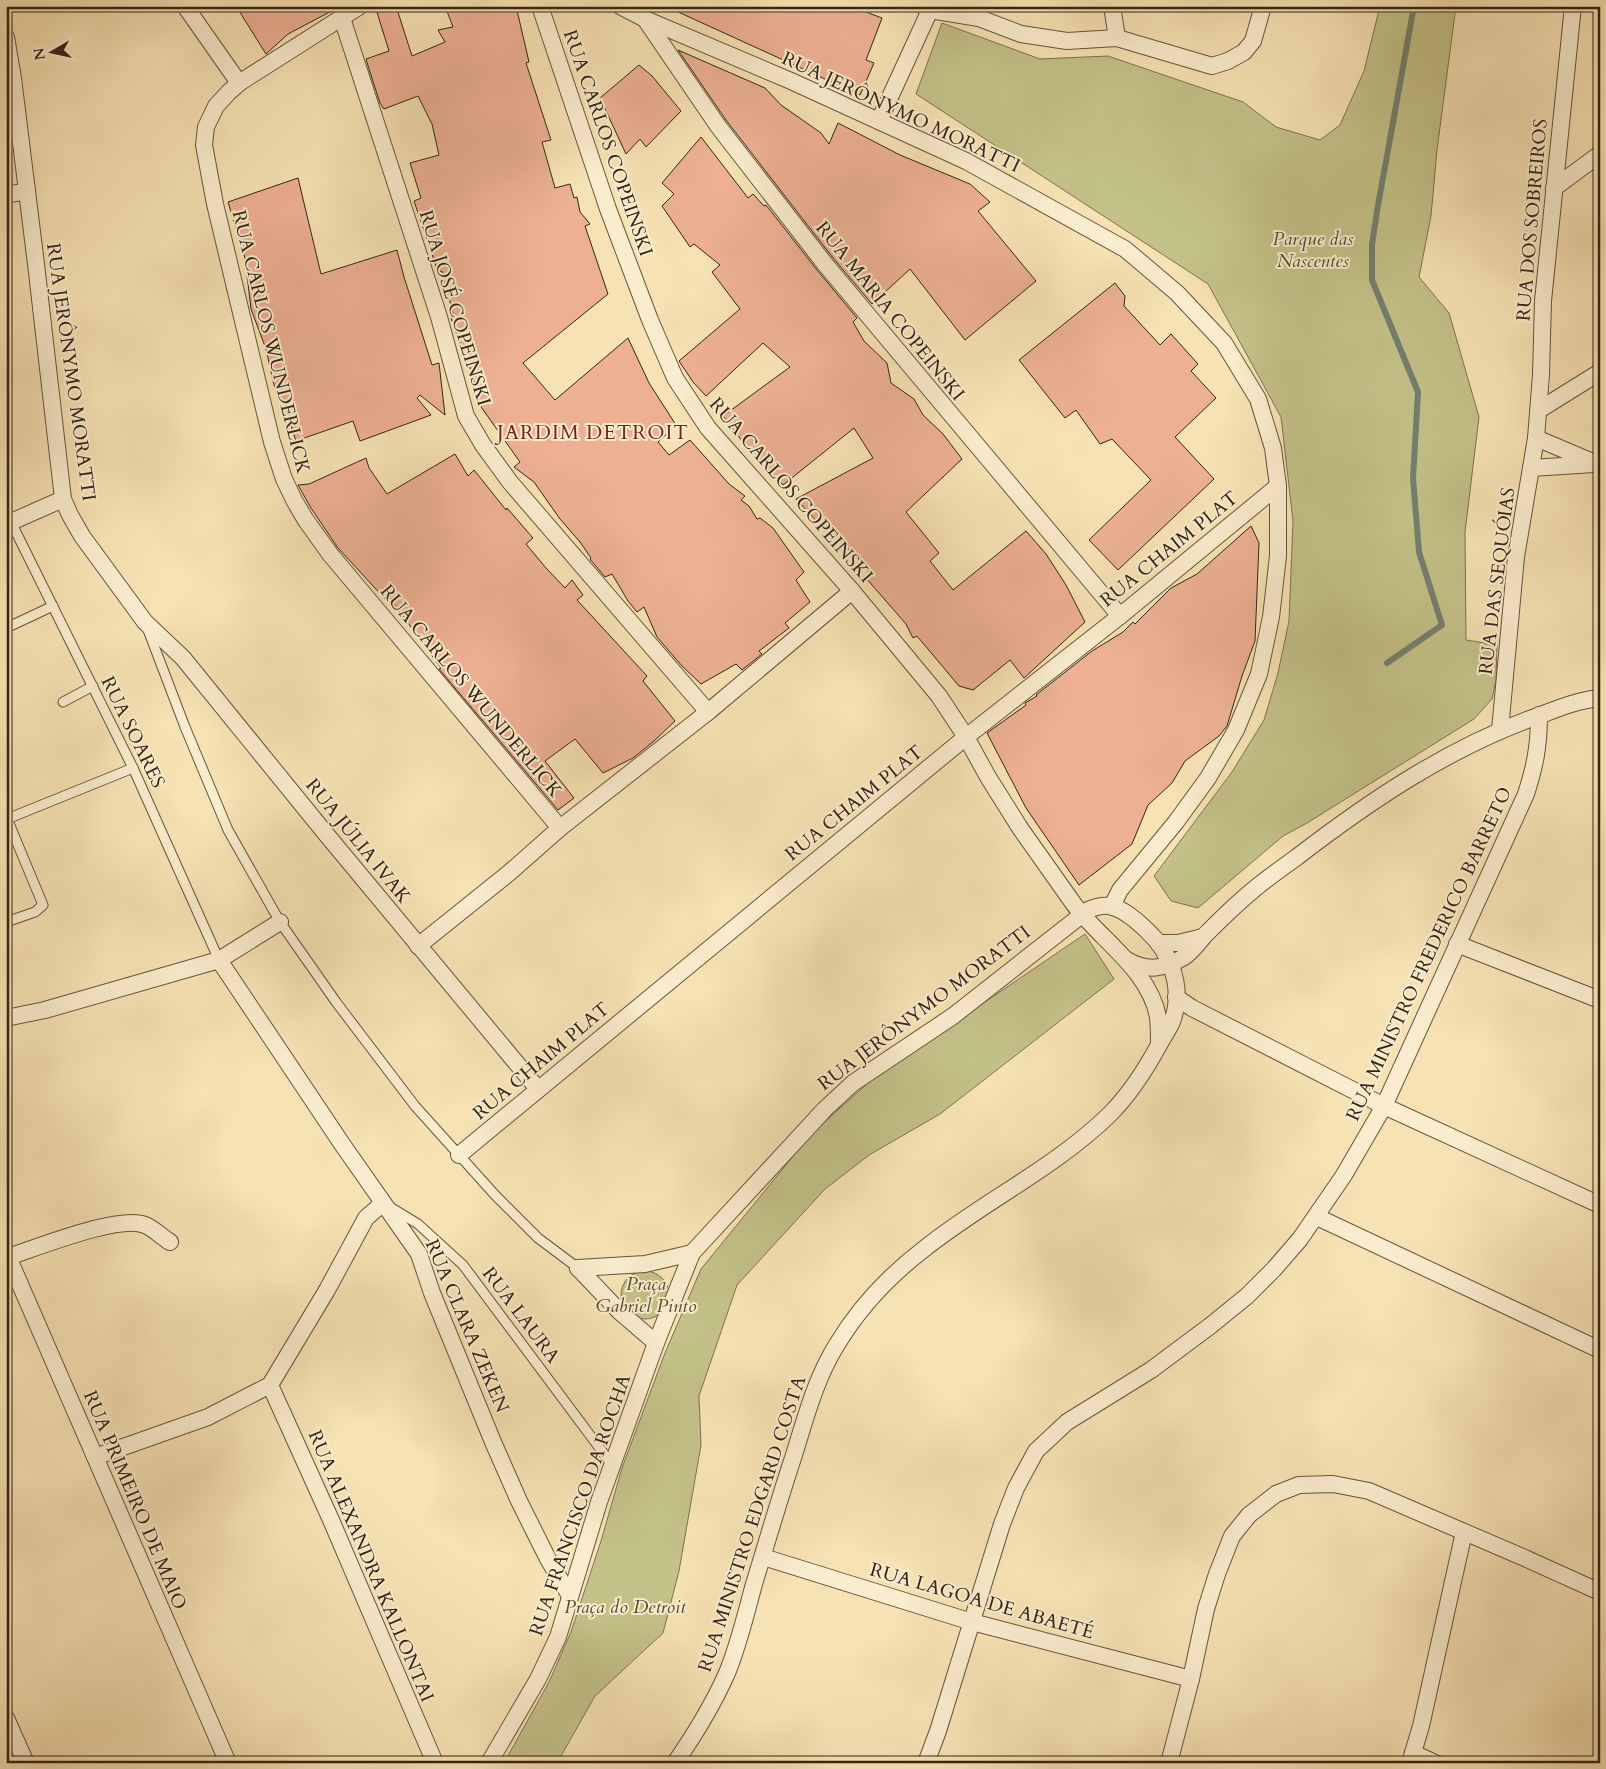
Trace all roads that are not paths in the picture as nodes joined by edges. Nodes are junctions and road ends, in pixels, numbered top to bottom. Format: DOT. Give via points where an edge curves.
graph roads {
  1 [pos="185,6"];
  2 [pos="360,6"];
  3 [pos="620,6"];
  4 [pos="1112,6"];
  5 [pos="1263,6"];
  6 [pos="1572,6"];
  7 [pos="927,8"];
  8 [pos="546,10"];
  9 [pos="342,18"];
  10 [pos="645,19"];
  11 [pos="6,37"];
  12 [pos="1117,38"];
  13 [pos="239,82"];
  14 [pos="880,121"];
  15 [pos="1600,154"];
  16 [pos="1554,188"];
  17 [pos="26,191"];
  18 [pos="6,195"];
  19 [pos="1600,372"];
  20 [pos="1539,410"];
  21 [pos="1536,438"];
  22 [pos="1598,464"];
  23 [pos="1531,468"];
  24 [pos="1278,486"];
  25 [pos="64,499"];
  26 [pos="9,520"];
  27 [pos="852,591"];
  28 [pos="53,606"];
  29 [pos="1120,616"];
  30 [pos="145,622"];
  31 [pos="6,628"];
  32 [pos="93,686"];
  33 [pos="1600,698"];
  34 [pos="63,702"];
  35 [pos="708,712"];
  36 [pos="1538,716"];
  37 [pos="1500,730"];
  38 [pos="966,737"];
  39 [pos="133,768"];
  40 [pos="7,818"];
  41 [pos="560,828"];
  42 [pos="1112,906"];
  43 [pos="1081,914"];
  44 [pos="6,922"];
  45 [pos="280,922"];
  46 [pos="1203,937"];
  47 [pos="1158,943"];
  48 [pos="1458,944"];
  49 [pos="418,946"];
  50 [pos="1124,959"];
  51 [pos="219,960"];
  52 [pos="1171,963"];
  53 [pos="1176,997"];
  54 [pos="1600,1000"];
  55 [pos="6,1018"];
  56 [pos="1160,1044"];
  57 [pos="538,1089"];
  58 [pos="1384,1106"];
  59 [pos="459,1155"];
  60 [pos="383,1203"];
  61 [pos="1600,1205"];
  62 [pos="1316,1217"];
  63 [pos="170,1242"];
  64 [pos="692,1252"];
  65 [pos="7,1255"];
  66 [pos="578,1268"];
  67 [pos="656,1343"];
  68 [pos="1600,1350"];
  69 [pos="270,1385"];
  70 [pos="95,1457"];
  71 [pos="613,1466"];
  72 [pos="1464,1532"];
  73 [pos="763,1557"];
  74 [pos="1600,1592"];
  75 [pos="570,1596"];
  76 [pos="972,1622"];
  77 [pos="1191,1679"];
  78 [pos="6,1718"];
  79 [pos="1412,1758"];
  80 [pos="26,1763"];
  81 [pos="228,1763"];
  82 [pos="435,1763"];
  83 [pos="489,1763"];
  84 [pos="675,1763"];
  85 [pos="926,1763"];
  86 [pos="1169,1763"];
  87 [pos="1435,1763"];
  1 -- 13 [label="street"];
  2 -- 9 [label="street, RUA CARLOS WUNDERLICK"];
  3 -- 10 [label="street, RUA JERÔNYMO MORATTI"];
  4 -- 12 [label="street"];
  5 -- 12 [label="street" via="1253,41 1244,52 1212,66"];
  6 -- 16 [label="street, RUA DOS SOBREIROS"];
  7 -- 12 [label="street" via="979,18 1021,34 1067,40"];
  7 -- 14 [label="street"];
  8 -- 27 [label="street, RUA CARLOS COPEINSKI" via="608,209 675,378 708,428"];
  9 -- 13 [label="street, RUA CARLOS WUNDERLICK"];
  9 -- 35 [label="street, RUA JOSÉ COPEINSKI" via="436,309 466,416 510,482"];
  10 -- 14 [label="street, RUA JERÔNYMO MORATTI"];
  10 -- 29 [label="street, RUA MARIA COPEINSKI" via="718,126 807,241"];
  11 -- 17 [label="street, RUA JERÔNYMO MORATTI"];
  13 -- 41 [label="street, RUA CARLOS WUNDERLICK" via="216,106 206,127 204,145 256,380 284,479 305,519 330,554"];
  14 -- 24 [label="street, RUA JERÔNYMO MORATTI" via="966,161 1125,249 1177,292 1224,343 1258,399 1274,448"];
  15 -- 16 [label="street"];
  16 -- 20 [label="street, RUA DOS SOBREIROS" via="1543,301"];
  17 -- 18 [label="street"];
  17 -- 25 [label="street, RUA JERÔNYMO MORATTI"];
  19 -- 20 [label="street"];
  20 -- 21 [label="street, RUA DOS SOBREIROS"];
  21 -- 22 [label="street"];
  21 -- 23 [label="street, RUA DAS SEQUÓIAS"];
  22 -- 23 [label="street"];
  23 -- 37 [label="street, RUA DAS SEQUÓIAS" via="1516,558"];
  24 -- 29 [label="street, RUA CHAIM PLAT"];
  24 -- 42 [label="street, RUA JERÔNYMO MORATTI" via="1278,556 1272,617 1259,674 1236,730 1208,778 1120,890"];
  25 -- 26 [label="street"];
  25 -- 30 [label="street, RUA JERÔNYMO MORATTI" via="82,536"];
  26 -- 28 [label="lane, RUA SOARES"];
  27 -- 35 [label="street"];
  27 -- 38 [label="street, RUA CARLOS COPEINSKI" via="939,696"];
  28 -- 31 [label="lane"];
  28 -- 32 [label="lane, RUA SOARES"];
  29 -- 38 [label="street, RUA CHAIM PLAT"];
  30 -- 45 [label="lane, RUA JERÔNYMO MORATTI" via="228,830"];
  30 -- 49 [label="street, RUA JÚLIA IVAK" via="183,658"];
  32 -- 34 [label="lane"];
  32 -- 39 [label="lane, RUA SOARES"];
  33 -- 36 [label="street" via="1564,705"];
  35 -- 41 [label="street"];
  36 -- 37 [label="street"];
  36 -- 48 [label="street, RUA MINISTRO FREDERICO BARRETO" via="1539,742 1526,794"];
  37 -- 46 [label="street" via="1423,770 1328,833 1252,891"];
  38 -- 43 [label="street, RUA CARLOS COPEINSKI" via="1020,828"];
  38 -- 57 [label="street, RUA CHAIM PLAT"];
  39 -- 40 [label="lane"];
  39 -- 51 [label="lane, RUA SOARES"];
  40 -- 44 [label="lane" via="43,904 35,912"];
  41 -- 49 [label="street"];
  42 -- 43 [label="street" via="1095,907"];
  42 -- 47 [label="street" via="1131,917"];
  43 -- 50 [label="street, RUA CARLOS COPEINSKI"];
  43 -- 64 [label="street, RUA JERÔNYMO MORATTI" via="953,1016 853,1083"];
  45 -- 51 [label="street"];
  45 -- 59 [label="lane, RUA JERÔNYMO MORATTI" via="415,1106"];
  46 -- 47 [label="street" via="1178,943"];
  46 -- 52 [label="street" via="1184,957"];
  47 -- 52 [label="street"];
  48 -- 54 [label="street"];
  48 -- 58 [label="street, RUA MINISTRO FREDERICO BARRETO"];
  49 -- 57 [label="street, RUA JÚLIA IVAK"];
  50 -- 52 [label="street" via="1144,968"];
  50 -- 56 [label="street, RUA CARLOS COPEINSKI" via="1153,1001 1158,1016"];
  51 -- 55 [label="street" via="45,1010"];
  51 -- 60 [label="street, RUA CLARA ZEKEN"];
  52 -- 53 [label="street"];
  53 -- 56 [label="street" via="1171,1024"];
  53 -- 58 [label="street"];
  56 -- 73 [label="street, RUA MINISTRO EDGARD COSTA" via="1138,1081 1111,1113 1074,1145 921,1250 860,1311 836,1345 820,1376"];
  57 -- 59 [label="street, RUA CHAIM PLAT"];
  58 -- 61 [label="street"];
  58 -- 62 [label="street, RUA MINISTRO FREDERICO BARRETO"];
  59 -- 66 [label="lane, RUA JERÔNYMO MORATTI" via="538,1238"];
  60 -- 69 [label="street" via="366,1218"];
  60 -- 71 [label="lane, RUA LAURA" via="418,1224 463,1265"];
  60 -- 75 [label="street, RUA CLARA ZEKEN" via="419,1254 432,1293 512,1484 548,1559"];
  62 -- 68 [label="street"];
  62 -- 76 [label="street, RUA MINISTRO FREDERICO BARRETO" via="1280,1262 1246,1296 1151,1370 1067,1422 1036,1452 1016,1488 1002,1524"];
  63 -- 65 [label="street" via="145,1225 118,1223"];
  64 -- 66 [label="street" via="645,1264"];
  64 -- 67 [label="street, RUA FRANCISCO DA ROCHA"];
  65 -- 70 [label="street, RUA PRIMEIRO DE MAIO"];
  66 -- 67 [label="street, RUA JERÔNYMO MORATTI" via="620,1312"];
  67 -- 71 [label="street, RUA FRANCISCO DA ROCHA"];
  69 -- 70 [label="street" via="208,1417"];
  69 -- 82 [label="street, RUA ALEXANDRA KALLONTAI"];
  70 -- 81 [label="street, RUA PRIMEIRO DE MAIO"];
  71 -- 75 [label="street, RUA FRANCISCO DA ROCHA"];
  72 -- 74 [label="street"];
  72 -- 77 [label="street" via="1360,1489 1333,1484 1299,1485 1276,1494 1249,1515 1232,1536 1206,1609"];
  72 -- 79 [label="street"];
  73 -- 76 [label="street, RUA LAGOA DE ABAETÉ"];
  73 -- 84 [label="street, RUA MINISTRO EDGARD COSTA" via="728,1670 713,1703"];
  75 -- 83 [label="street, RUA FRANCISCO DA ROCHA" via="558,1637 538,1679"];
  76 -- 77 [label="street, RUA LAGOA DE ABAETÉ"];
  76 -- 85 [label="street, RUA MINISTRO FREDERICO BARRETO"];
  77 -- 86 [label="street"];
  78 -- 80 [label="street"];
  79 -- 87 [label="street"];
}
